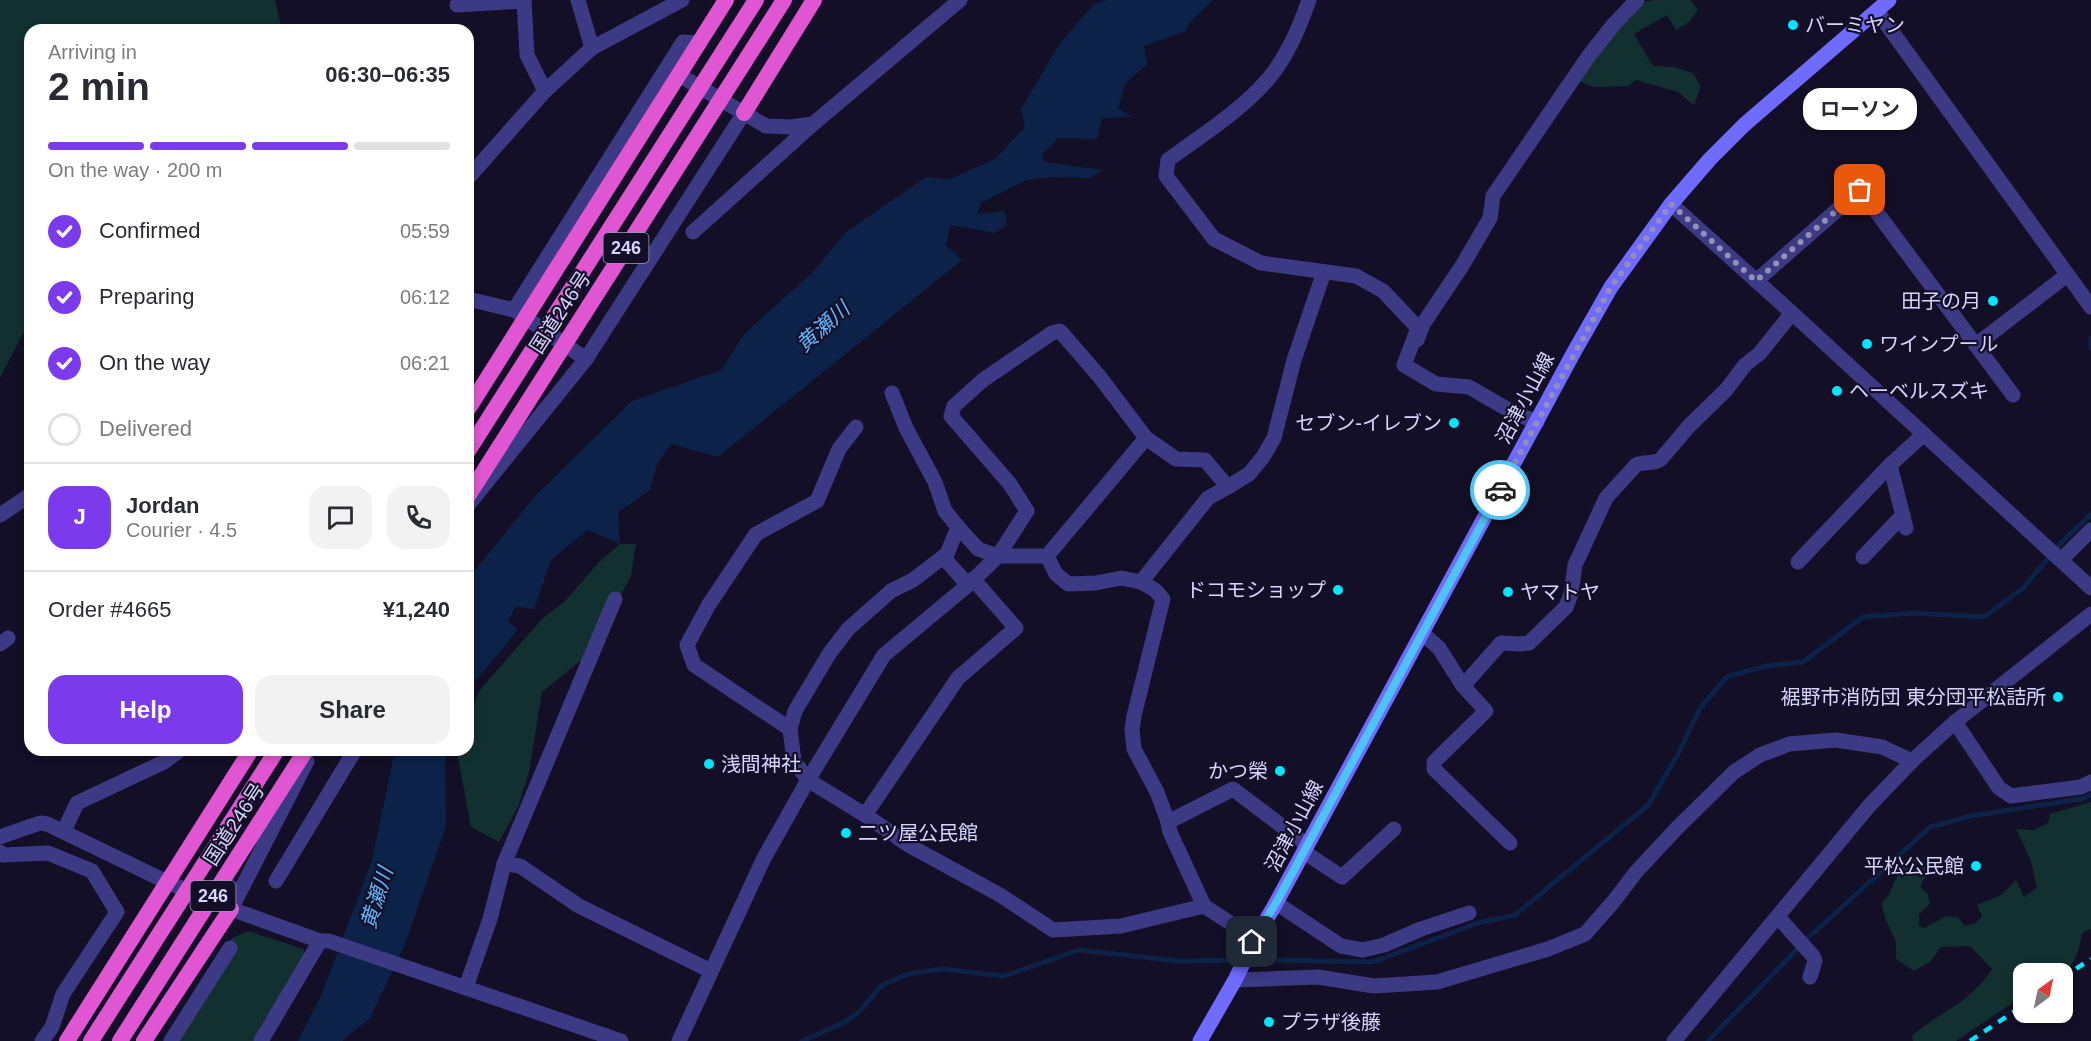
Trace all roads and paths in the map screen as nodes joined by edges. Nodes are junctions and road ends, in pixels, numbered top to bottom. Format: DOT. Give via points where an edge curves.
graph roads {
  1 [pos="524,0"];
  2 [pos="578,0"];
  3 [pos="682,0"];
  4 [pos="726,0"];
  5 [pos="756,0"];
  6 [pos="784,0"];
  7 [pos="814,0"];
  8 [pos="960,0"];
  9 [pos="1310,0"];
  10 [pos="1637,0"];
  11 [pos="1889,0"];
  12 [pos="457,5"];
  13 [pos="1877,10"];
  14 [pos="699,43"];
  15 [pos="592,48"];
  16 [pos="679,75"];
  17 [pos="545,91"];
  18 [pos="744,113"];
  19 [pos="813,123"];
  20 [pos="474,171"];
  21 [pos="1671,204"];
  22 [pos="693,232"];
  23 [pos="1324,272"];
  24 [pos="2067,275"];
  25 [pos="1756,281"];
  26 [pos="474,301"];
  27 [pos="2091,307"];
  28 [pos="1792,313"];
  29 [pos="520,314"];
  30 [pos="1976,345"];
  31 [pos="586,359"];
  32 [pos="1407,367"];
  33 [pos="892,393"];
  34 [pos="2013,394"];
  35 [pos="474,397"];
  36 [pos="1537,422"];
  37 [pos="856,427"];
  38 [pos="1924,434"];
  39 [pos="1146,438"];
  40 [pos="474,442"];
  41 [pos="1890,465"];
  42 [pos="474,487"];
  43 [pos="1228,487"];
  44 [pos="474,498"];
  45 [pos="24,499"];
  46 [pos="0,515"];
  47 [pos="958,527"];
  48 [pos="2091,530"];
  49 [pos="998,556"];
  50 [pos="1047,556"];
  51 [pos="943,557"];
  52 [pos="1863,557"];
  53 [pos="2061,560"];
  54 [pos="1798,562"];
  55 [pos="971,582"];
  56 [pos="1141,582"];
  57 [pos="2091,588"];
  58 [pos="615,599"];
  59 [pos="2091,614"];
  60 [pos="1422,634"];
  61 [pos="1463,686"];
  62 [pos="1954,722"];
  63 [pos="790,729"];
  64 [pos="172,756"];
  65 [pos="247,756"];
  66 [pos="273,756"];
  67 [pos="302,756"];
  68 [pos="309,756"];
  69 [pos="351,756"];
  70 [pos="1912,761"];
  71 [pos="808,780"];
  72 [pos="2091,782"];
  73 [pos="865,815"];
  74 [pos="1168,822"];
  75 [pos="1394,829"];
  76 [pos="64,831"];
  77 [pos="0,837"];
  78 [pos="1510,843"];
  79 [pos="1306,848"];
  80 [pos="0,852"];
  81 [pos="504,864"];
  82 [pos="276,881"];
  83 [pos="167,882"];
  84 [pos="1276,903"];
  85 [pos="1204,906"];
  86 [pos="231,909"];
  87 [pos="1469,913"];
  88 [pos="1778,917"];
  89 [pos="1254,940"];
  90 [pos="324,941"];
  91 [pos="230,948"];
  92 [pos="711,971"];
  93 [pos="1810,977"];
  94 [pos="1236,978"];
  95 [pos="462,986"];
  96 [pos="42,1041"];
  97 [pos="67,1041"];
  98 [pos="91,1041"];
  99 [pos="120,1041"];
  100 [pos="144,1041"];
  101 [pos="171,1041"];
  102 [pos="261,1041"];
  103 [pos="621,1041"];
  104 [pos="679,1041"];
  105 [pos="1200,1041"];
  106 [pos="1674,1041"];
  1 -- 12 [label="street"];
  1 -- 17 [label="street" via="527,55"];
  2 -- 15 [label="street"];
  3 -- 15 [label="street"];
  4 -- 14 [label="highway"];
  5 -- 40 [label="highway, 国道246号 / 246, bridge"];
  6 -- 42 [label="highway, 国道246号 / 246, bridge"];
  7 -- 18 [label="highway"];
  8 -- 19 [label="street"];
  9 -- 23 [label="street" via="1294,40 1269,78 1231,115 1168,160 1166,176 1214,239 1261,263"];
  10 -- 32 [label="street" via="1588,57 1493,196 1490,218 1423,324"];
  11 -- 13 [label="main road, 沼津小山線"];
  13 -- 21 [label="main road, 沼津小山線" via="1744,125"];
  13 -- 24 [label="street"];
  14 -- 16 [label="highway"];
  14 -- 29 [label="street" via="683,42"];
  15 -- 17 [label="street"];
  16 -- 18 [label="street"];
  16 -- 29 [label="highway"];
  17 -- 20 [label="street"];
  18 -- 19 [label="street" via="766,126"];
  18 -- 31 [label="street"];
  19 -- 22 [label="street"];
  21 -- 25 [label="street"];
  21 -- 36 [label="main road, 沼津小山線" via="1611,287"];
  23 -- 32 [label="street" via="1356,276 1383,291 1418,328 1404,365"];
  23 -- 43 [label="street" via="1294,360 1275,438 1249,474"];
  24 -- 27 [label="street"];
  24 -- 30 [label="street"];
  25 -- 28 [label="street"];
  25 -- 30 [label="street" via="1860,190"];
  26 -- 29 [label="street"];
  28 -- 38 [label="street"];
  28 -- 61 [label="street" via="1661,459 1636,465 1606,498 1575,565 1566,607 1529,643 1501,643"];
  29 -- 31 [label="street"];
  29 -- 35 [label="highway"];
  30 -- 34 [label="street"];
  31 -- 44 [label="street"];
  32 -- 36 [label="street" via="1436,384 1469,387"];
  33 -- 47 [label="street" via="945,511"];
  36 -- 60 [label="main road, 沼津小山線"];
  37 -- 63 [label="street" via="839,449 817,501 756,534 687,645 694,665"];
  38 -- 41 [label="street"];
  38 -- 53 [label="street"];
  39 -- 43 [label="street" via="1176,459 1205,460"];
  39 -- 49 [label="street" via="1060,332 1052,333 983,380 954,406 951,416 1010,484 1028,512"];
  39 -- 50 [label="street"];
  41 -- 52 [label="street" via="1905,522"];
  41 -- 54 [label="street"];
  43 -- 56 [label="street" via="1208,498"];
  45 -- 46 [label="street"];
  47 -- 49 [label="street" via="978,549"];
  47 -- 51 [label="street"];
  48 -- 53 [label="street"];
  49 -- 50 [label="street"];
  49 -- 55 [label="street"];
  50 -- 56 [label="street" via="1068,584 1121,578"];
  51 -- 55 [label="street"];
  51 -- 63 [label="street" via="891,591 848,629 795,711"];
  53 -- 57 [label="street"];
  55 -- 71 [label="street" via="884,655"];
  55 -- 73 [label="street" via="1016,628 958,678"];
  56 -- 74 [label="street" via="1163,599 1132,729 1134,749"];
  58 -- 81 [label="street"];
  59 -- 62 [label="street"];
  60 -- 61 [label="street" via="1439,648"];
  60 -- 79 [label="main road, 沼津小山線"];
  61 -- 78 [label="street" via="1486,711 1434,762 1434,769"];
  62 -- 70 [label="street"];
  62 -- 72 [label="street" via="1999,788 2010,796 2081,787"];
  63 -- 71 [label="street" via="794,761"];
  64 -- 76 [label="street" via="77,803"];
  65 -- 83 [label="highway"];
  66 -- 98 [label="highway, 国道246号 / 246, bridge"];
  67 -- 99 [label="highway, 国道246号 / 246, bridge"];
  68 -- 86 [label="street"];
  69 -- 82 [label="street"];
  70 -- 88 [label="street" via="1869,806"];
  70 -- 94 [label="street" via="1882,747 1836,740 1789,744 1760,755 1734,772 1666,840 1585,934 1548,950 1437,982 1374,986 1318,977"];
  71 -- 73 [label="street"];
  71 -- 92 [label="street" via="764,858"];
  73 -- 85 [label="street" via="1053,930 1121,926"];
  74 -- 79 [label="street" via="1233,789"];
  74 -- 85 [label="street"];
  75 -- 79 [label="street" via="1342,877"];
  76 -- 77 [label="street" via="40,823"];
  76 -- 83 [label="street"];
  79 -- 84 [label="main road, 沼津小山線"];
  80 -- 96 [label="street" via="48,853 92,871 117,912 63,994 52,1027"];
  81 -- 92 [label="street" via="520,866 579,906"];
  81 -- 95 [label="street" via="490,919"];
  83 -- 86 [label="street"];
  83 -- 97 [label="highway"];
  84 -- 87 [label="street" via="1341,946 1364,950"];
  84 -- 89 [label="main road, 沼津小山線"];
  85 -- 89 [label="street"];
  86 -- 90 [label="street"];
  86 -- 100 [label="highway"];
  88 -- 93 [label="street" via="1813,956"];
  88 -- 106 [label="street"];
  89 -- 94 [label="main road, 沼津小山線"];
  90 -- 95 [label="street"];
  90 -- 102 [label="street"];
  91 -- 101 [label="street"];
  92 -- 104 [label="street"];
  94 -- 105 [label="main road, 沼津小山線"];
  95 -- 103 [label="street"];
}
